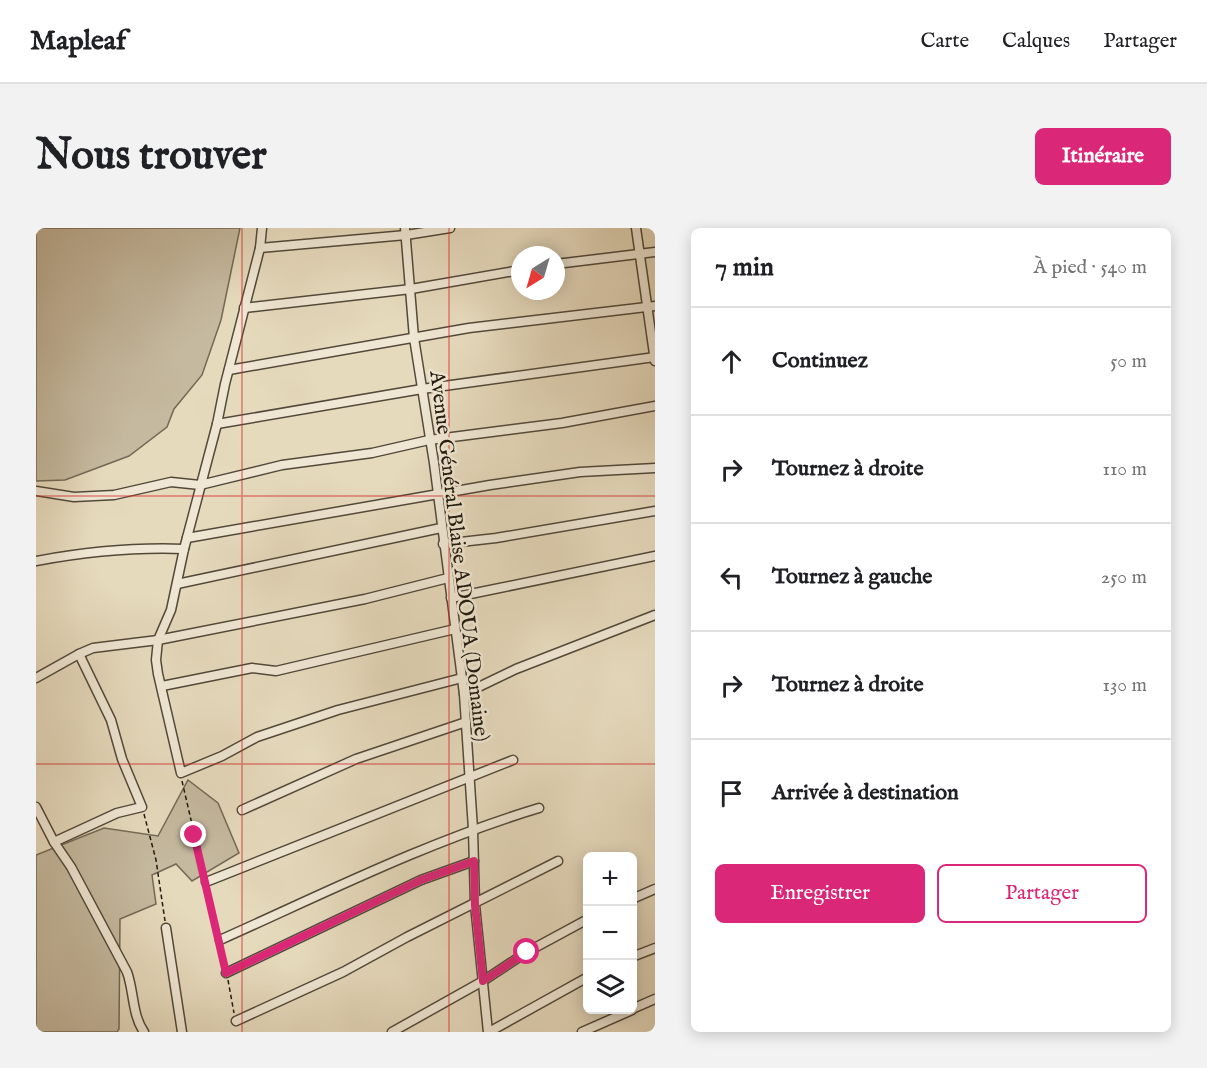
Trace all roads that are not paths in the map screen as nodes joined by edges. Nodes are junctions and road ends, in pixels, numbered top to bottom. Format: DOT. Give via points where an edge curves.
graph roads {
  1 [pos="262,228"];
  2 [pos="450,228"];
  3 [pos="636,228"];
  4 [pos="405,232"];
  5 [pos="260,248"];
  6 [pos="655,252"];
  7 [pos="640,254"];
  8 [pos="565,263"];
  9 [pos="511,272"];
  10 [pos="411,289"];
  11 [pos="651,307"];
  12 [pos="244,308"];
  13 [pos="414,338"];
  14 [pos="655,359"];
  15 [pos="229,370"];
  16 [pos="422,388"];
  17 [pos="655,406"];
  18 [pos="218,424"];
  19 [pos="429,440"];
  20 [pos="655,468"];
  21 [pos="200,484"];
  22 [pos="36,491"];
  23 [pos="436,495"];
  24 [pos="655,511"];
  25 [pos="441,528"];
  26 [pos="187,538"];
  27 [pos="443,544"];
  28 [pos="184,549"];
  29 [pos="655,556"];
  30 [pos="36,561"];
  31 [pos="448,578"];
  32 [pos="177,584"];
  33 [pos="451,598"];
  34 [pos="655,615"];
  35 [pos="455,629"];
  36 [pos="158,640"];
  37 [pos="79,654"];
  38 [pos="36,678"];
  39 [pos="462,678"];
  40 [pos="162,686"];
  41 [pos="464,694"];
  42 [pos="466,722"];
  43 [pos="513,760"];
  44 [pos="468,777"];
  45 [pos="36,807"];
  46 [pos="539,808"];
  47 [pos="242,810"];
  48 [pos="473,829"];
  49 [pos="54,842"];
  50 [pos="474,861"];
  51 [pos="558,861"];
  52 [pos="206,882"];
  53 [pos="655,889"];
  54 [pos="637,896"];
  55 [pos="475,905"];
  56 [pos="583,922"];
  57 [pos="166,928"];
  58 [pos="220,940"];
  59 [pos="655,948"];
  60 [pos="637,955"];
  61 [pos="226,973"];
  62 [pos="583,980"];
  63 [pos="483,981"];
  64 [pos="655,999"];
  65 [pos="637,1007"];
  66 [pos="621,1014"];
  67 [pos="236,1021"];
  68 [pos="144,1032"];
  69 [pos="182,1032"];
  70 [pos="392,1032"];
  71 [pos="488,1032"];
  72 [pos="582,1032"];
  1 -- 5 [label="street"];
  2 -- 4 [label="street"];
  3 -- 7 [label="street"];
  4 -- 5 [label="street"];
  4 -- 10 [label="street, Avenue Général Blaise ADOUA (Domaine)"];
  5 -- 12 [label="street"];
  6 -- 7 [label="street"];
  7 -- 8 [label="street"];
  7 -- 11 [label="street"];
  9 -- 10 [label="street"];
  10 -- 12 [label="street"];
  10 -- 13 [label="street, Avenue Général Blaise ADOUA (Domaine)"];
  11 -- 13 [label="street"];
  11 -- 14 [label="street"];
  12 -- 15 [label="street"];
  13 -- 15 [label="street"];
  13 -- 16 [label="street, Avenue Général Blaise ADOUA (Domaine)"];
  14 -- 16 [label="street"];
  15 -- 18 [label="street"];
  16 -- 18 [label="street"];
  16 -- 19 [label="street, Avenue Général Blaise ADOUA (Domaine)"];
  17 -- 19 [label="street"];
  18 -- 21 [label="street"];
  19 -- 21 [label="street" via="372,453 282,465"];
  19 -- 23 [label="street, Avenue Général Blaise ADOUA (Domaine)"];
  20 -- 23 [label="street" via="580,472"];
  21 -- 22 [label="street" via="171,483 114,495 74,497"];
  21 -- 26 [label="street"];
  23 -- 25 [label="street, Avenue Général Blaise ADOUA (Domaine)"];
  23 -- 26 [label="street"];
  24 -- 27 [label="street"];
  25 -- 27 [label="street, Avenue Général Blaise ADOUA (Domaine)"];
  25 -- 32 [label="street"];
  26 -- 28 [label="street"];
  27 -- 31 [label="street, Avenue Général Blaise ADOUA (Domaine)"];
  28 -- 30 [label="street" via="145,547"];
  28 -- 32 [label="street"];
  29 -- 33 [label="street"];
  31 -- 33 [label="street, Avenue Général Blaise ADOUA (Domaine)"];
  31 -- 36 [label="street"];
  32 -- 36 [label="street"];
  33 -- 35 [label="street, Avenue Général Blaise ADOUA (Domaine)"];
  34 -- 41 [label="street" via="516,669"];
  35 -- 39 [label="street, Avenue Général Blaise ADOUA (Domaine)"];
  35 -- 40 [label="street" via="276,671 252,668"];
  36 -- 37 [label="street" via="93,648"];
  36 -- 40 [label="street" via="156,660"];
  37 -- 38 [label="street"];
  37 -- 49 [label="street" via="111,720 142,807 117,813"];
  39 -- 40 [label="street" via="267,734 181,773"];
  39 -- 41 [label="street, Avenue Général Blaise ADOUA (Domaine)"];
  41 -- 42 [label="street, Avenue Général Blaise ADOUA (Domaine)"];
  42 -- 44 [label="street, Avenue Général Blaise ADOUA (Domaine)"];
  42 -- 47 [label="street" via="356,759"];
  43 -- 44 [label="street"];
  44 -- 48 [label="street, Avenue Général Blaise ADOUA (Domaine)"];
  44 -- 52 [label="street"];
  45 -- 49 [label="street"];
  46 -- 48 [label="street"];
  48 -- 50 [label="street, Avenue Général Blaise ADOUA (Domaine)"];
  48 -- 58 [label="street"];
  49 -- 68 [label="street" via="127,972 138,1023"];
  50 -- 55 [label="street, Avenue Général Blaise ADOUA (Domaine)"];
  50 -- 61 [label="street" via="421,880"];
  51 -- 55 [label="street"];
  53 -- 54 [label="street"];
  55 -- 63 [label="street, Avenue Général Blaise ADOUA (Domaine)"];
  55 -- 67 [label="street"];
  56 -- 63 [label="street"];
  57 -- 69 [label="street"];
  59 -- 60 [label="street"];
  62 -- 71 [label="street"];
  63 -- 70 [label="street"];
  63 -- 71 [label="street, Avenue Général Blaise ADOUA (Domaine)"];
  64 -- 65 [label="street"];
  66 -- 72 [label="street"];
}
